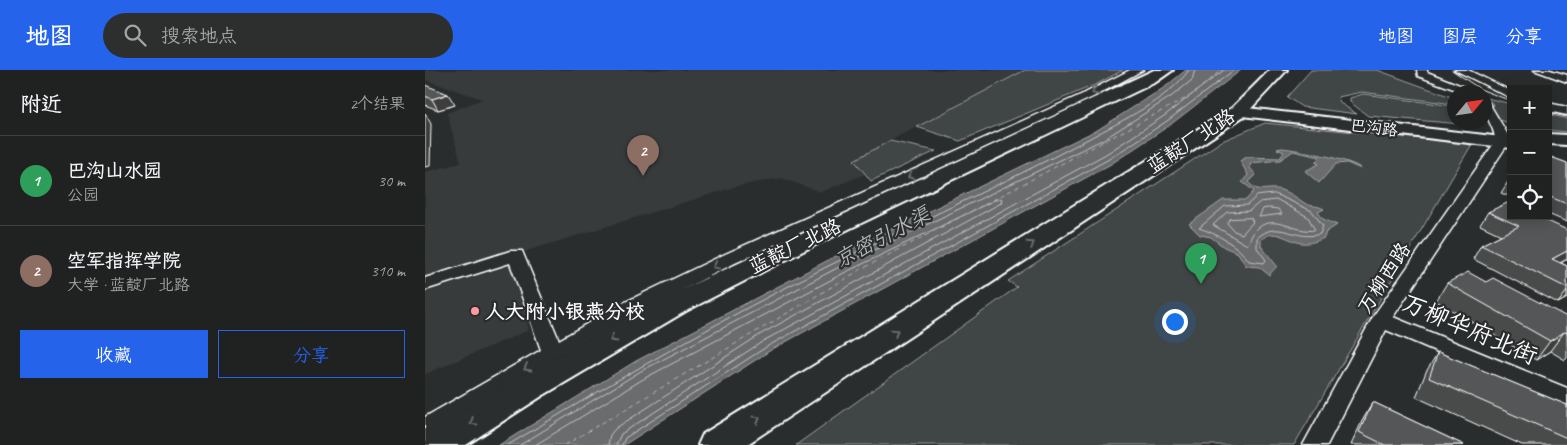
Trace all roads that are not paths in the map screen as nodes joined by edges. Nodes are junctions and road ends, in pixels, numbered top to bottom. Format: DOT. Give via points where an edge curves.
graph roads {
  1 [pos="1165,70"];
  2 [pos="1422,70"];
  3 [pos="1461,70"];
  4 [pos="1539,70"];
  5 [pos="1280,72"];
  6 [pos="1150,73"];
  7 [pos="1567,79"];
  8 [pos="1452,85"];
  9 [pos="1507,93"];
  10 [pos="1243,106"];
  11 [pos="1552,108"];
  12 [pos="1081,110"];
  13 [pos="1567,111"];
  14 [pos="1492,116"];
  15 [pos="1506,139"];
  16 [pos="1552,139"];
  17 [pos="1567,140"];
  18 [pos="987,141"];
  19 [pos="1552,146"];
  20 [pos="1567,147"];
  21 [pos="425,284"];
  22 [pos="1381,320"];
  23 [pos="553,353"];
  24 [pos="1567,398"];
  25 [pos="425,430"];
  26 [pos="436,445"];
  27 [pos="716,445"];
  28 [pos="1315,445"];
  1 -- 6 [label="highway, 蓝靛厂北路"];
  2 -- 8 [label="street" via="1422,74"];
  3 -- 9 [label="street"];
  4 -- 7 [label="street"];
  5 -- 10 [label="highway, 蓝靛厂北路"];
  6 -- 12 [label="highway, 蓝靛厂北路"];
  6 -- 18 [label="street, 蓝靛厂北路, one-way"];
  10 -- 15 [label="main road, 巴沟路"];
  27 -- 10 [label="highway, 蓝靛厂北路, one-way"];
  11 -- 13 [label="street"];
  12 -- 18 [label="highway"];
  12 -- 26 [label="highway, 蓝靛厂北路, one-way" via="675,304"];
  14 -- 15 [label="street"];
  15 -- 22 [label="street, 万柳西路"];
  16 -- 17 [label="main road"];
  18 -- 23 [label="street, 蓝靛厂北路, one-way" via="729,259 628,309"];
  19 -- 20 [label="main road"];
  21 -- 23 [label="street" via="515,255"];
  22 -- 24 [label="street, 万柳华府北街"];
  22 -- 28 [label="street, 万柳西路"];
  23 -- 25 [label="street, 蓝靛厂北路, one-way"];
}
